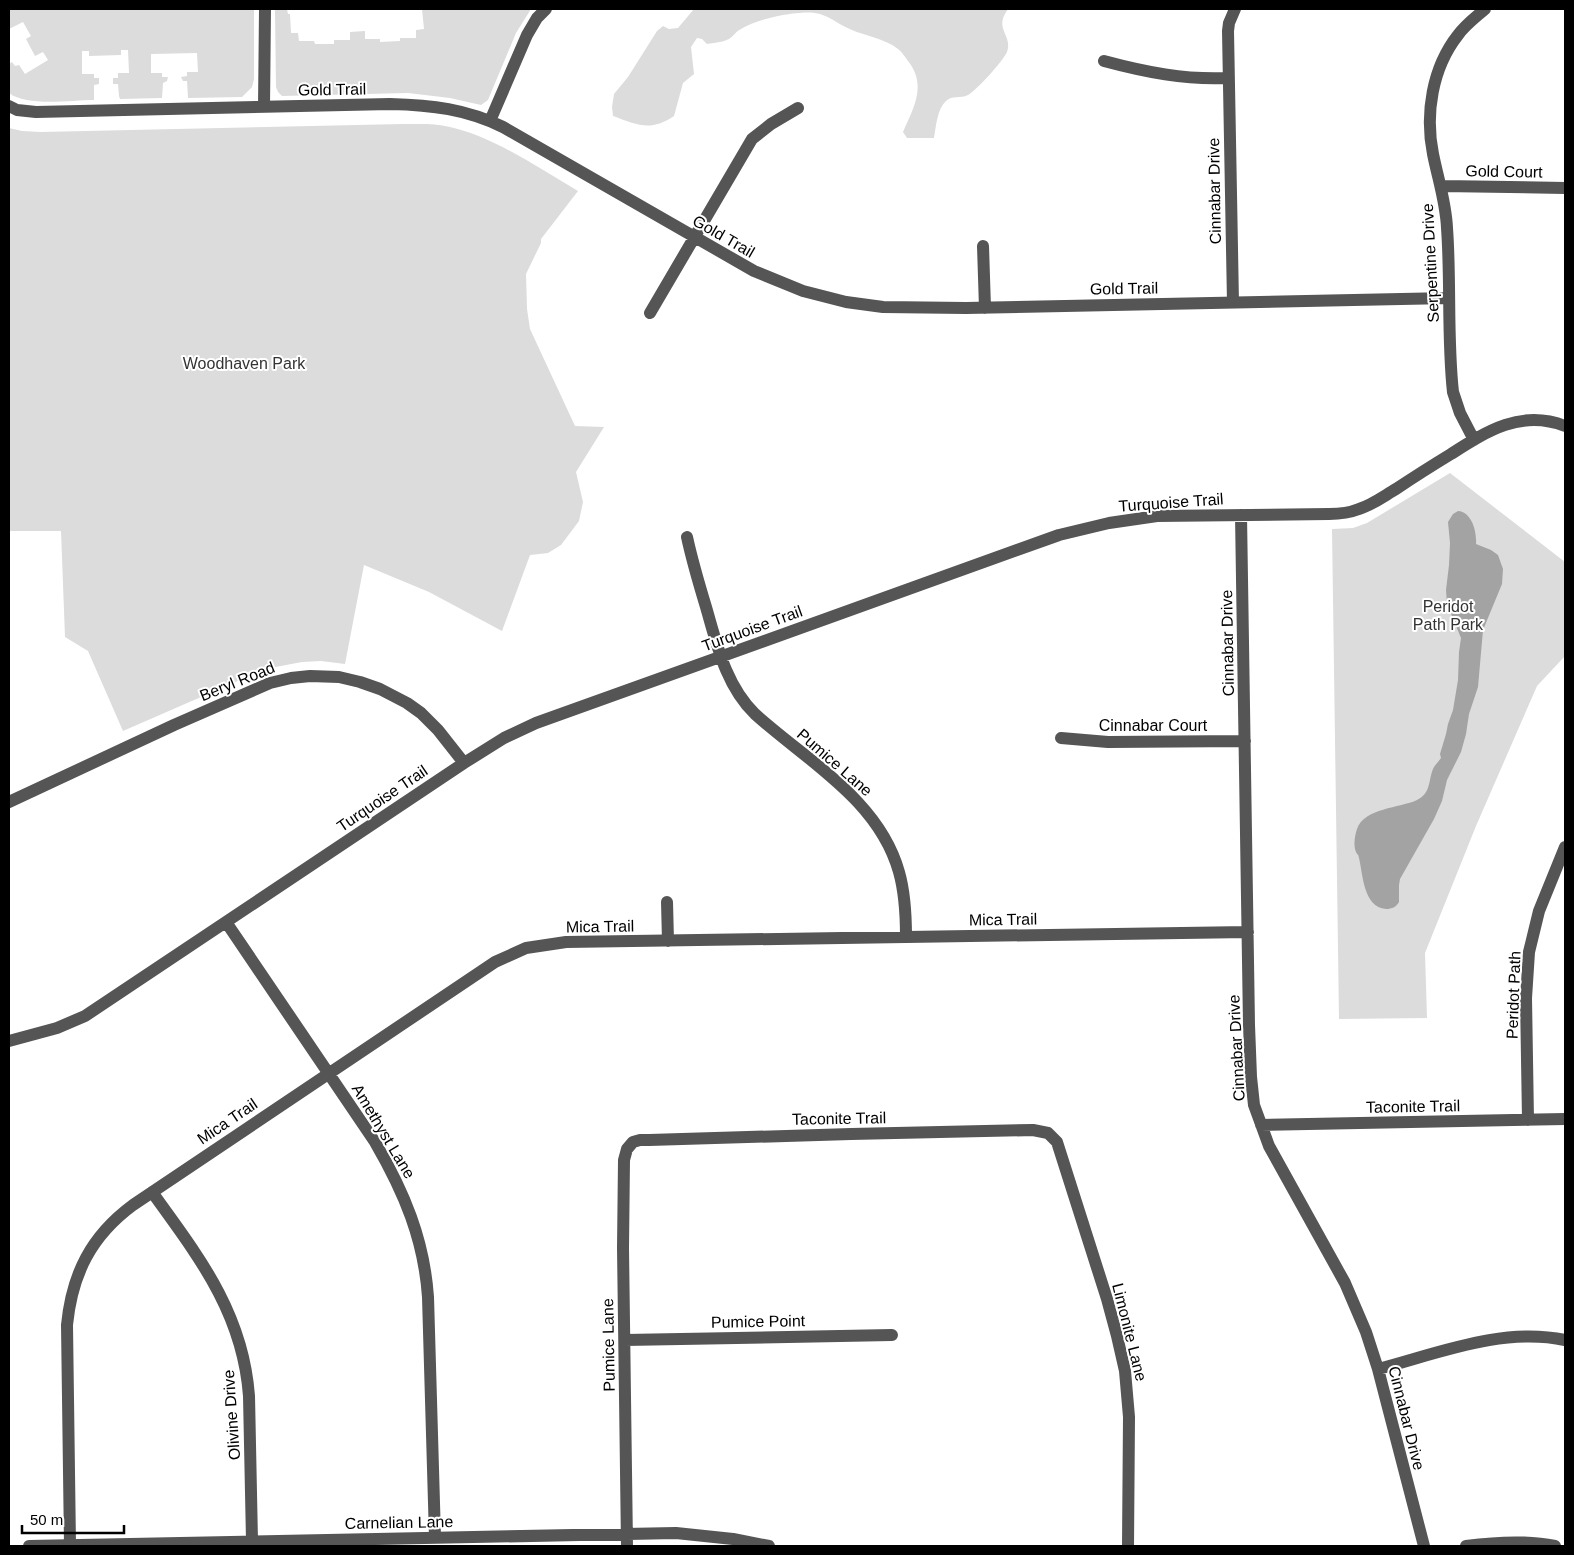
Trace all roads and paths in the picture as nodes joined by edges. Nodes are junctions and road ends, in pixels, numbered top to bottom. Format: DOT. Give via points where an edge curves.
graph roads {
  1 [pos="265,9"];
  2 [pos="546,9"];
  3 [pos="1234,9"];
  4 [pos="1485,9"];
  5 [pos="1104,61"];
  6 [pos="1227,78"];
  7 [pos="9,106"];
  8 [pos="264,107"];
  9 [pos="798,108"];
  10 [pos="490,121"];
  11 [pos="1442,186"];
  12 [pos="1565,188"];
  13 [pos="695,238"];
  14 [pos="983,246"];
  15 [pos="1449,298"];
  16 [pos="1233,303"];
  17 [pos="985,308"];
  18 [pos="650,313"];
  19 [pos="1565,426"];
  20 [pos="1474,440"];
  21 [pos="1241,515"];
  22 [pos="687,537"];
  23 [pos="721,656"];
  24 [pos="1062,738"];
  25 [pos="1245,741"];
  26 [pos="464,763"];
  27 [pos="9,802"];
  28 [pos="1565,847"];
  29 [pos="1562,865"];
  30 [pos="667,902"];
  31 [pos="226,922"];
  32 [pos="1248,932"];
  33 [pos="906,937"];
  34 [pos="668,941"];
  35 [pos="9,1041"];
  36 [pos="329,1074"];
  37 [pos="1565,1119"];
  38 [pos="1528,1120"];
  39 [pos="1261,1125"];
  40 [pos="1050,1134"];
  41 [pos="630,1145"];
  42 [pos="152,1192"];
  43 [pos="892,1335"];
  44 [pos="625,1340"];
  45 [pos="1565,1340"];
  46 [pos="1378,1369"];
  47 [pos="435,1537"];
  48 [pos="627,1540"];
  49 [pos="252,1541"];
  50 [pos="29,1546"];
  51 [pos="70,1546"];
  52 [pos="769,1546"];
  53 [pos="1128,1546"];
  54 [pos="1424,1546"];
  55 [pos="1466,1546"];
  56 [pos="1555,1546"];
  1 -- 8 [label="street"];
  2 -- 10 [label="street" via="527,35"];
  3 -- 6 [label="street, Cinnabar Drive" via="1228,31"];
  4 -- 11 [label="street, Serpentine Drive" via="1458,34 1449,48 1434,90 1430,130"];
  5 -- 6 [label="street" via="1176,77"];
  6 -- 16 [label="street, Cinnabar Drive"];
  7 -- 8 [label="street, Gold Trail" via="36,112"];
  8 -- 10 [label="street, Gold Trail" via="430,106"];
  9 -- 13 [label="street" via="752,139"];
  10 -- 13 [label="street, Gold Trail"];
  11 -- 12 [label="street, Gold Court"];
  11 -- 15 [label="street, Serpentine Drive" via="1448,230"];
  13 -- 17 [label="street, Gold Trail" via="770,279 824,297 883,307"];
  13 -- 18 [label="street"];
  14 -- 17 [label="street"];
  15 -- 16 [label="street, Gold Trail"];
  15 -- 20 [label="street, Serpentine Drive" via="1452,392"];
  16 -- 17 [label="street, Gold Trail"];
  19 -- 20 [label="street, Turquoise Trail" via="1542,421 1518,422 1495,428"];
  20 -- 21 [label="street, Turquoise Trail" via="1360,509 1334,514"];
  21 -- 23 [label="street, Turquoise Trail" via="1135,519 1059,535"];
  21 -- 25 [label="street, Cinnabar Drive"];
  22 -- 23 [label="street, Pumice Lane"];
  23 -- 26 [label="street, Turquoise Trail" via="528,727"];
  23 -- 33 [label="street, Pumice Lane" via="734,688 747,707 851,795 873,820 892,851 898,871"];
  24 -- 25 [label="street, Cinnabar Court" via="1108,742"];
  25 -- 32 [label="street, Cinnabar Drive"];
  26 -- 27 [label="street, Beryl Road" via="438,730 402,700 360,682 310,676 270,683"];
  26 -- 31 [label="street, Turquoise Trail"];
  28 -- 29 [label="street, Peridot Path"];
  29 -- 38 [label="street, Peridot Path" via="1539,911 1527,968"];
  30 -- 34 [label="street"];
  31 -- 35 [label="street, Turquoise Trail" via="79,1019"];
  31 -- 36 [label="street, Amethyst Lane"];
  32 -- 33 [label="street, Mica Trail"];
  32 -- 39 [label="street, Cinnabar Drive" via="1251,1077 1254,1105"];
  33 -- 34 [label="street, Mica Trail"];
  34 -- 36 [label="street, Mica Trail" via="566,942 515,952 495,962"];
  36 -- 42 [label="street, Mica Trail"];
  36 -- 47 [label="street, Amethyst Lane" via="394,1176 413,1220 424,1258 429,1311"];
  37 -- 38 [label="street, Taconite Trail"];
  38 -- 39 [label="street, Taconite Trail"];
  39 -- 46 [label="street, Cinnabar Drive" via="1276,1160 1353,1300"];
  40 -- 41 [label="street, Taconite Trail" via="1032,1130 842,1134 640,1140"];
  40 -- 53 [label="street, Limonite Lane" via="1057,1142 1121,1354 1129,1417"];
  41 -- 44 [label="street, Pumice Lane" via="623,1168"];
  42 -- 49 [label="street, Olivine Drive" via="211,1277 228,1308 239,1342 249,1396"];
  42 -- 51 [label="street, Mica Trail" via="121,1214 103,1232 84,1261 71,1296 66,1332"];
  43 -- 44 [label="street, Pumice Point"];
  44 -- 48 [label="street, Pumice Lane"];
  45 -- 46 [label="street" via="1540,1336 1503,1337"];
  46 -- 54 [label="street, Cinnabar Drive"];
  47 -- 48 [label="street, Carnelian Lane"];
  47 -- 49 [label="street, Carnelian Lane"];
  48 -- 52 [label="street, Carnelian Lane" via="676,1533"];
  49 -- 51 [label="street, Carnelian Lane"];
  50 -- 51 [label="street, Carnelian Lane"];
  55 -- 56 [label="street" via="1504,1542"];
}
